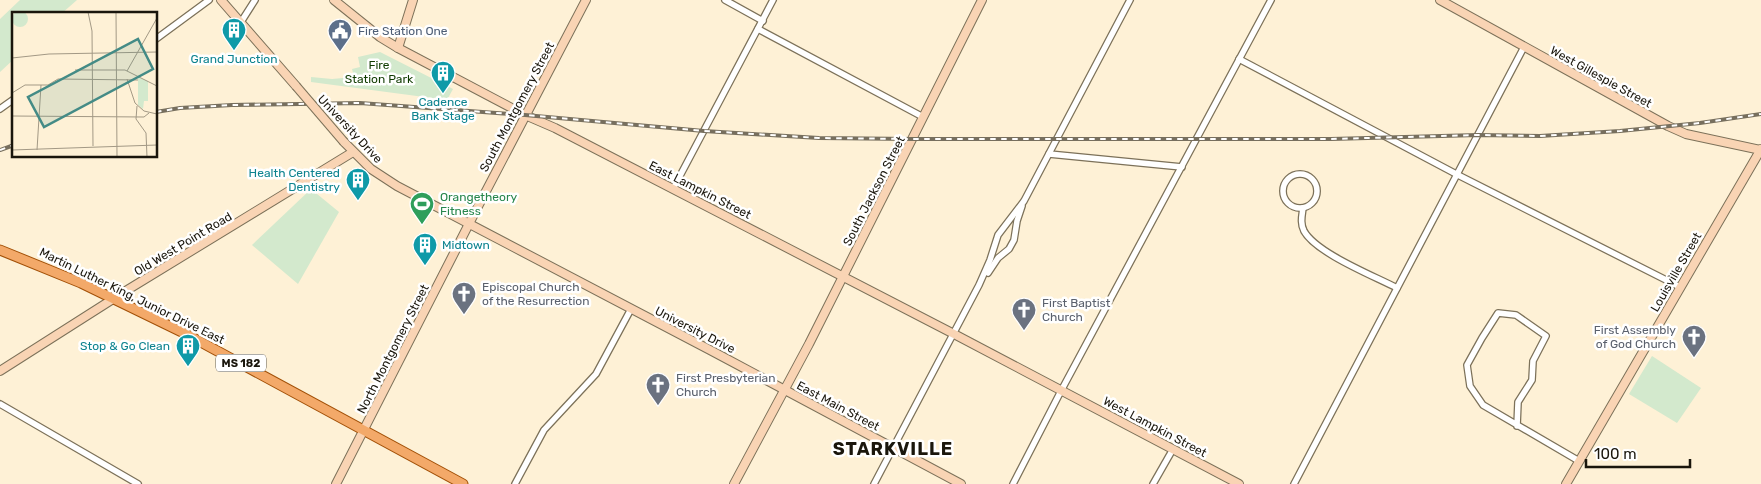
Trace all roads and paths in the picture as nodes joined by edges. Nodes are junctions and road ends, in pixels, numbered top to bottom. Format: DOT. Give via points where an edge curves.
graph roads {
  1 [pos="209,0"];
  2 [pos="221,0"];
  3 [pos="255,0"];
  4 [pos="334,0"];
  5 [pos="413,0"];
  6 [pos="586,0"];
  7 [pos="725,0"];
  8 [pos="773,0"];
  9 [pos="982,0"];
  10 [pos="1130,0"];
  11 [pos="1270,0"];
  12 [pos="1440,0"];
  13 [pos="762,21"];
  14 [pos="241,22"];
  15 [pos="758,29"];
  16 [pos="158,38"];
  17 [pos="1524,47"];
  18 [pos="398,48"];
  19 [pos="1239,59"];
  20 [pos="12,100"];
  21 [pos="0,109"];
  22 [pos="525,115"];
  23 [pos="923,117"];
  24 [pos="1761,150"];
  25 [pos="353,152"];
  26 [pos="1049,154"];
  27 [pos="1182,166"];
  28 [pos="1458,175"];
  29 [pos="673,189"];
  30 [pos="1024,201"];
  31 [pos="1303,208"];
  32 [pos="1009,221"];
  33 [pos="468,225"];
  34 [pos="1017,225"];
  35 [pos="993,249"];
  36 [pos="0,250"];
  37 [pos="1003,254"];
  38 [pos="843,277"];
  39 [pos="979,285"];
  40 [pos="1680,287"];
  41 [pos="1397,288"];
  42 [pos="114,300"];
  43 [pos="631,309"];
  44 [pos="955,331"];
  45 [pos="0,371"];
  46 [pos="784,390"];
  47 [pos="1061,391"];
  48 [pos="0,404"];
  49 [pos="1517,426"];
  50 [pos="364,430"];
  51 [pos="893,449"];
  52 [pos="1173,449"];
  53 [pos="1579,461"];
  54 [pos="138,484"];
  55 [pos="336,484"];
  56 [pos="463,484"];
  57 [pos="515,484"];
  58 [pos="734,484"];
  59 [pos="874,484"];
  60 [pos="961,484"];
  61 [pos="1013,484"];
  62 [pos="1154,484"];
  63 [pos="1239,484"];
  64 [pos="1294,484"];
  65 [pos="1566,484"];
  1 -- 16 [label="street"];
  2 -- 14 [label="street, University Drive"];
  3 -- 14 [label="street"];
  4 -- 18 [label="street, East Lampkin Street"];
  5 -- 18 [label="street"];
  6 -- 22 [label="street, South Montgomery Street"];
  7 -- 13 [label="street"];
  8 -- 13 [label="street"];
  9 -- 23 [label="street, South Jackson Street"];
  10 -- 26 [label="street"];
  11 -- 19 [label="street"];
  12 -- 17 [label="street, West Gillespie Street"];
  13 -- 15 [label="street"];
  14 -- 25 [label="street, University Drive, bridge"];
  15 -- 23 [label="street"];
  15 -- 29 [label="street"];
  17 -- 24 [label="street, West Gillespie Street" via="1686,134"];
  17 -- 28 [label="street"];
  18 -- 22 [label="street, East Lampkin Street"];
  19 -- 27 [label="street"];
  19 -- 28 [label="street"];
  20 -- 21 [label="street"];
  22 -- 29 [label="street, East Lampkin Street"];
  22 -- 33 [label="street, South Montgomery Street"];
  23 -- 38 [label="street, South Jackson Street"];
  24 -- 40 [label="street, Louisville Street"];
  25 -- 33 [label="street, University Drive" via="386,180"];
  25 -- 42 [label="street, Old West Point Road"];
  26 -- 27 [label="street"];
  26 -- 30 [label="street"];
  27 -- 47 [label="street"];
  28 -- 40 [label="street"];
  28 -- 41 [label="street"];
  29 -- 38 [label="street, East Lampkin Street"];
  30 -- 32 [label="street"];
  30 -- 34 [label="street"];
  31 -- 31 [label="street" via="1292,206 1283,193 1285,182 1293,175 1310,177 1316,186 1316,197"];
  31 -- 41 [label="street" via="1304,230 1315,245"];
  32 -- 34 [label="street"];
  32 -- 35 [label="street" via="998,235"];
  33 -- 43 [label="street, University Drive"];
  33 -- 50 [label="street, North Montgomery Street"];
  34 -- 37 [label="street" via="1014,240"];
  35 -- 37 [label="street" via="996,254"];
  35 -- 39 [label="street"];
  36 -- 42 [label="main road, Martin Luther King, Junior Drive East / MS 182"];
  37 -- 39 [label="street"];
  38 -- 44 [label="street, East Lampkin Street"];
  38 -- 46 [label="street, South Jackson Street"];
  39 -- 44 [label="street"];
  40 -- 53 [label="street, Louisville Street"];
  41 -- 64 [label="street"];
  42 -- 45 [label="street, Old West Point Road"];
  42 -- 50 [label="main road, Martin Luther King, Junior Drive East / MS 182" via="186,334"];
  43 -- 46 [label="street, University Drive"];
  43 -- 57 [label="street" via="596,374 544,430"];
  44 -- 47 [label="street, East Lampkin Street"];
  44 -- 51 [label="street"];
  46 -- 51 [label="street, East Main Street"];
  46 -- 58 [label="street, South Jackson Street"];
  47 -- 52 [label="street, West Lampkin Street"];
  47 -- 61 [label="street"];
  48 -- 54 [label="street"];
  49 -- 49 [label="street" via="1482,405 1470,386 1467,365 1498,313 1516,315 1546,336 1533,361 1532,380 1518,402"];
  49 -- 53 [label="street"];
  50 -- 55 [label="street, North Montgomery Street"];
  50 -- 56 [label="main road, Martin Luther King, Junior Drive East / MS 182"];
  51 -- 59 [label="street"];
  51 -- 60 [label="street, East Main Street"];
  52 -- 62 [label="street"];
  52 -- 63 [label="street, West Lampkin Street"];
  53 -- 65 [label="street, Louisville Street"];
}
